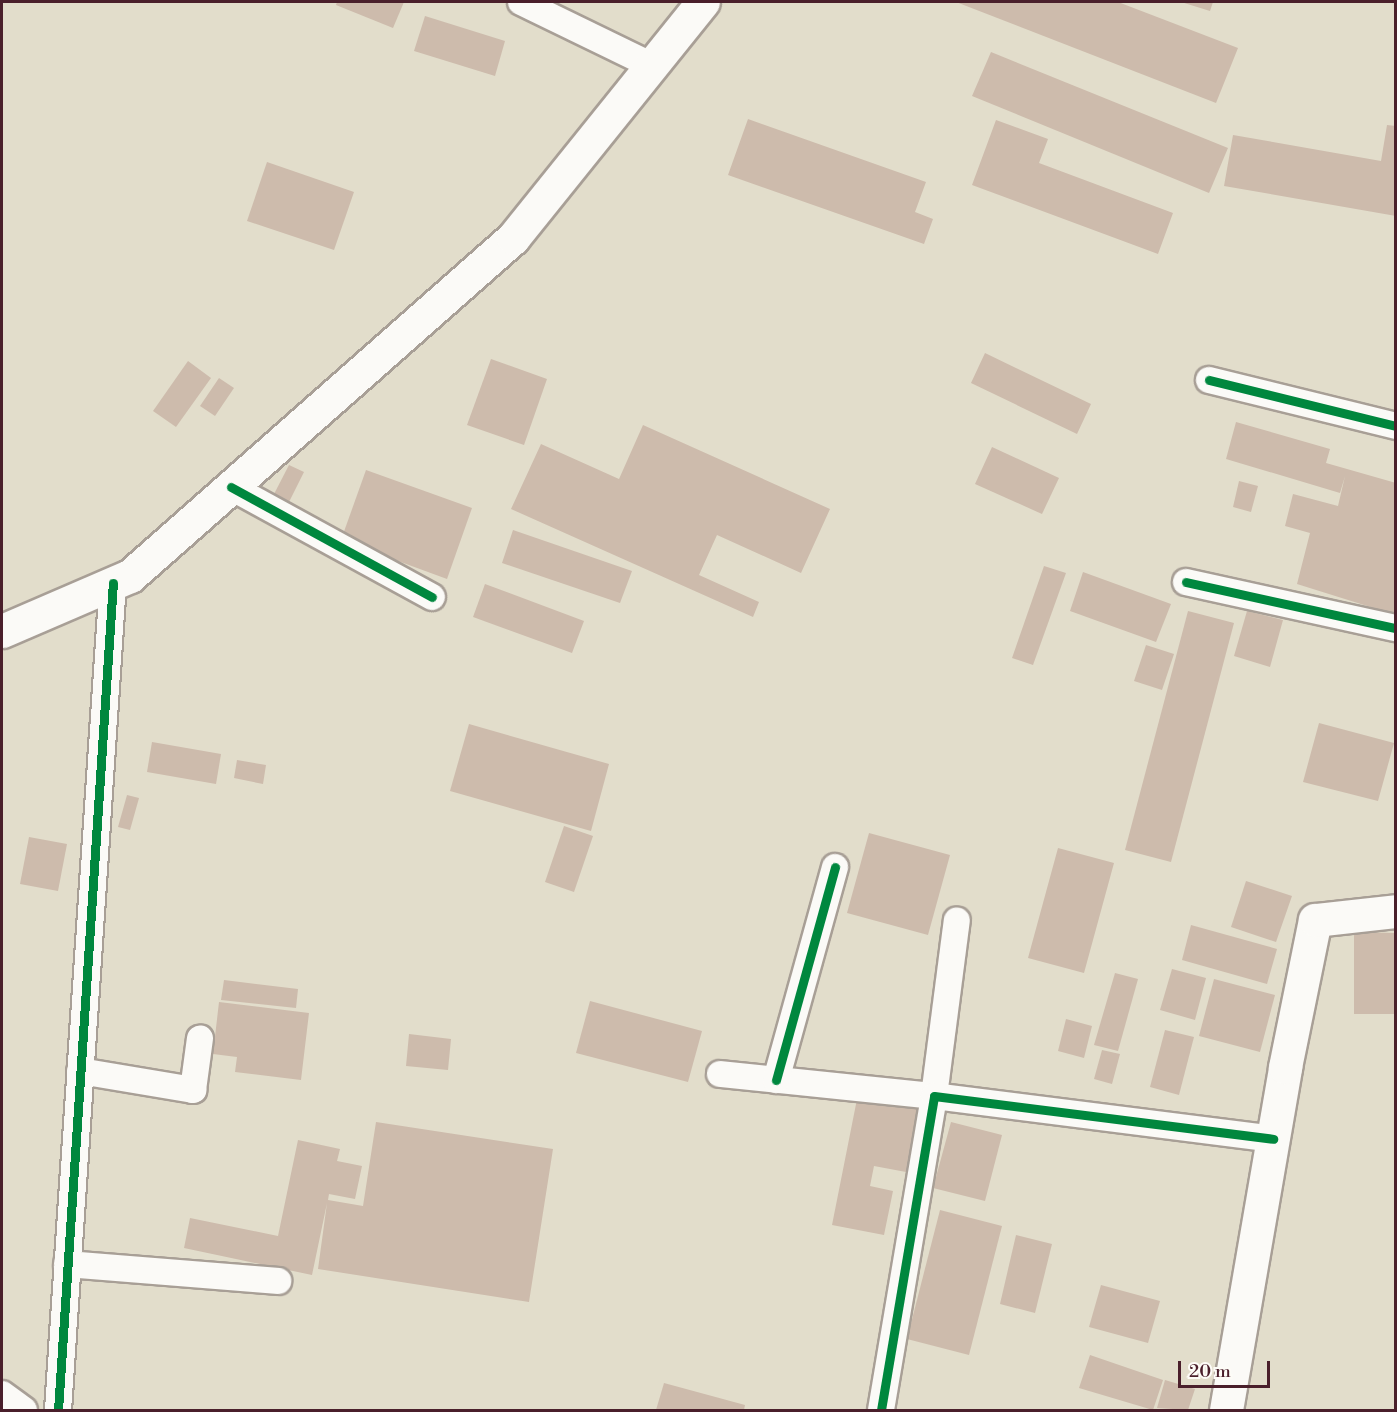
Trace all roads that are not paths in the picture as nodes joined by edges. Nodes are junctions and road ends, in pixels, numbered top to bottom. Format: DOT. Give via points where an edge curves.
graph roads {
  1 [pos="521,2"];
  2 [pos="703,2"];
  3 [pos="651,65"];
  4 [pos="1209,380"];
  5 [pos="1395,426"];
  6 [pos="231,487"];
  7 [pos="1186,582"];
  8 [pos="114,583"];
  9 [pos="432,597"];
  10 [pos="1395,628"];
  11 [pos="2,631"];
  12 [pos="835,867"];
  13 [pos="1395,911"];
  14 [pos="957,920"];
  15 [pos="200,1038"];
  16 [pos="80,1071"];
  17 [pos="720,1074"];
  18 [pos="776,1080"];
  19 [pos="934,1096"];
  20 [pos="1272,1139"];
  21 [pos="67,1264"];
  22 [pos="278,1281"];
  23 [pos="2,1394"];
  24 [pos="24,1410"];
  25 [pos="58,1410"];
  26 [pos="881,1410"];
  27 [pos="1226,1410"];
  1 -- 3 [label="street"];
  2 -- 3 [label="main road"];
  3 -- 6 [label="main road" via="513,238"];
  4 -- 5 [label="street"];
  6 -- 8 [label="main road" via="130,576"];
  6 -- 9 [label="street"];
  7 -- 10 [label="street"];
  8 -- 11 [label="main road"];
  8 -- 16 [label="street"];
  12 -- 18 [label="street"];
  13 -- 20 [label="main road" via="1315,920"];
  14 -- 19 [label="street"];
  15 -- 16 [label="street" via="193,1090"];
  16 -- 21 [label="street"];
  17 -- 18 [label="street"];
  18 -- 19 [label="street"];
  19 -- 20 [label="street"];
  19 -- 26 [label="street"];
  20 -- 27 [label="main road"];
  21 -- 22 [label="street"];
  21 -- 25 [label="street"];
  23 -- 24 [label="street"];
}
